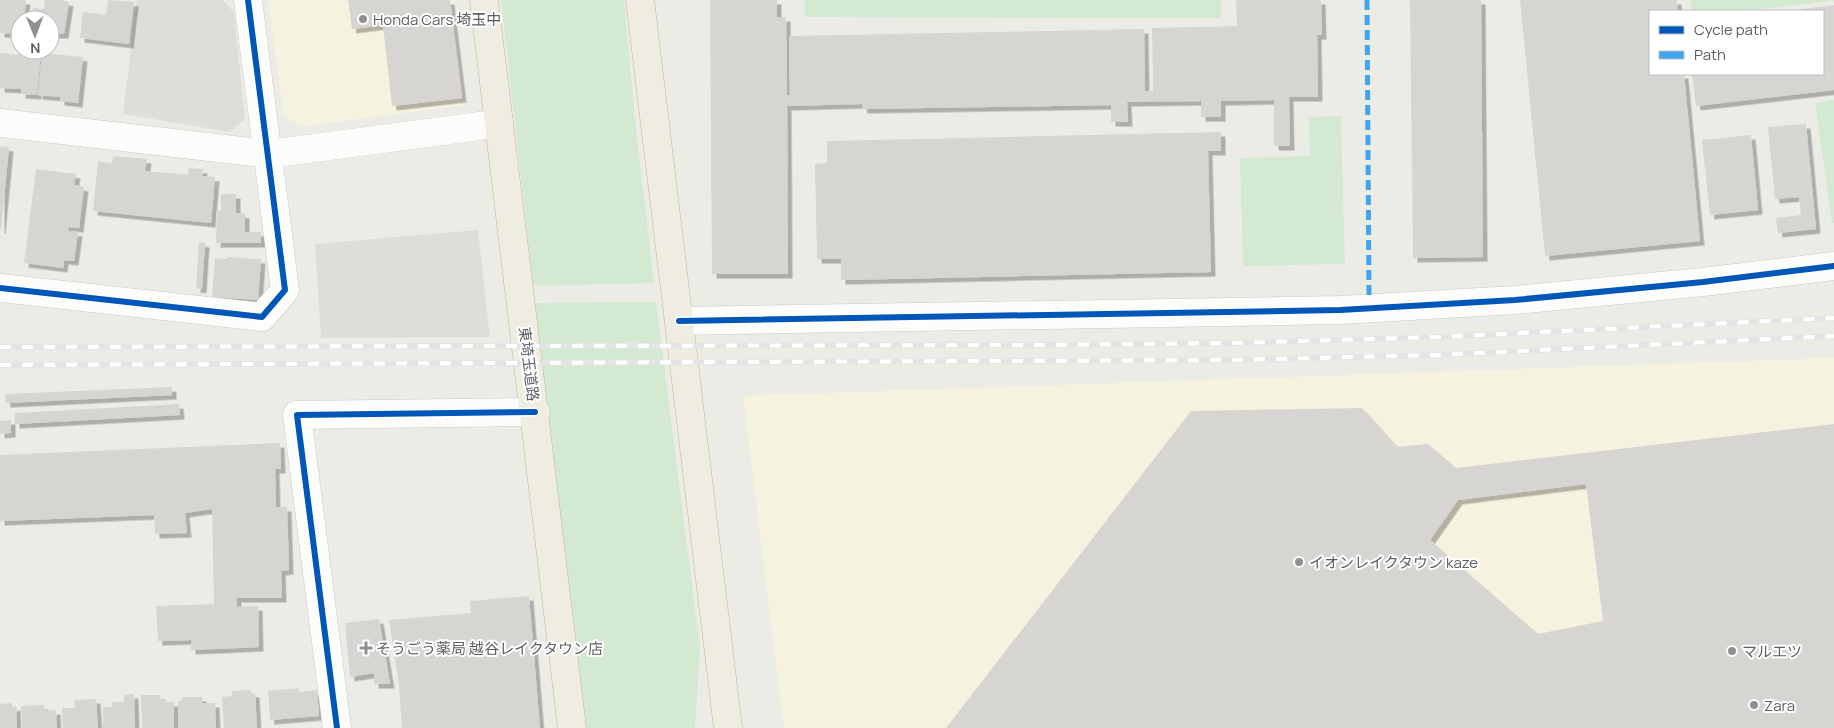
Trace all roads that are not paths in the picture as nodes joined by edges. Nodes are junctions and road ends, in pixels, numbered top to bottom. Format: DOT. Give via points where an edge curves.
graph roads {
  1 [pos="248,0"];
  2 [pos="484,0"];
  3 [pos="640,0"];
  4 [pos="499,122"];
  5 [pos="0,123"];
  6 [pos="269,154"];
  7 [pos="1834,266"];
  8 [pos="0,288"];
  9 [pos="679,321"];
  10 [pos="535,412"];
  11 [pos="719,655"];
  12 [pos="337,728"];
  13 [pos="572,728"];
  14 [pos="718,728"];
  15 [pos="728,728"];
  1 -- 6 [label="street"];
  2 -- 4 [label="highway, 東埼玉道路"];
  3 -- 9 [label="highway"];
  4 -- 6 [label="street"];
  4 -- 10 [label="highway, 東埼玉道路"];
  5 -- 6 [label="street"];
  6 -- 8 [label="street" via="285,290 262,316"];
  7 -- 9 [label="street" via="1515,300 1340,310"];
  9 -- 11 [label="highway"];
  10 -- 12 [label="street" via="297,415"];
  10 -- 13 [label="highway, 東埼玉道路"];
  11 -- 14 [label="highway"];
  11 -- 15 [label="highway"];
}
